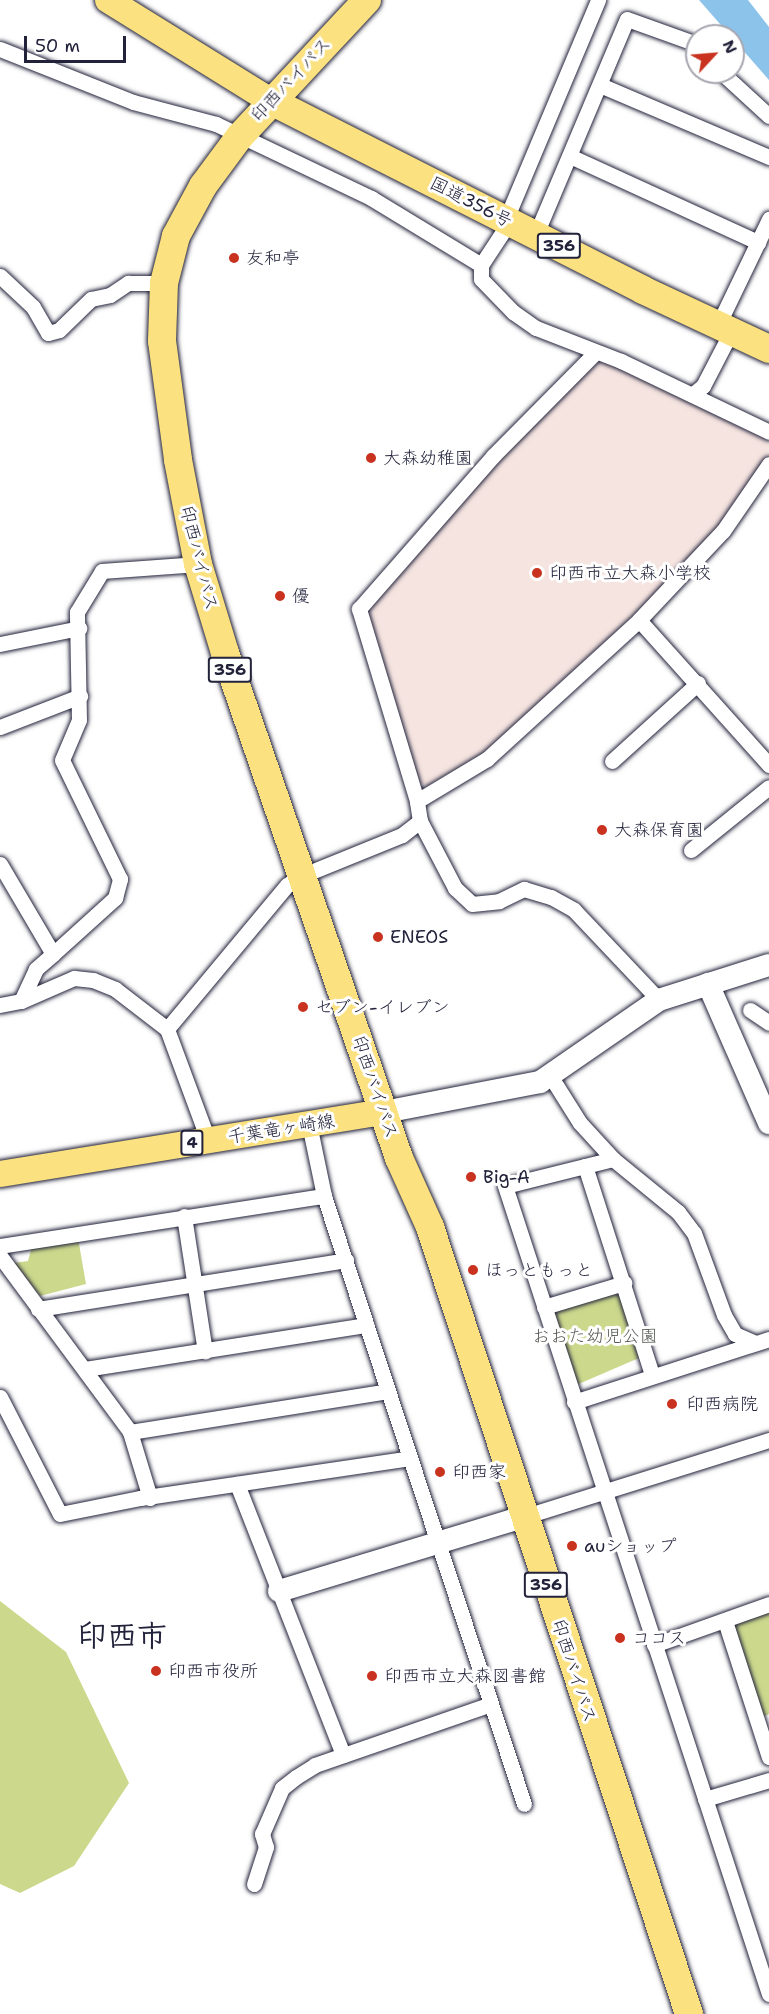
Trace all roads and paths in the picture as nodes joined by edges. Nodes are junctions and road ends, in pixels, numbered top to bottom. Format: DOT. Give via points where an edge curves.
graph roads {
  1 [pos="108,0"];
  2 [pos="367,0"];
  3 [pos="598,0"];
  4 [pos="685,40"];
  5 [pos="0,49"];
  6 [pos="734,84"];
  7 [pos="600,85"];
  8 [pos="271,101"];
  9 [pos="769,116"];
  10 [pos="240,136"];
  11 [pos="572,157"];
  12 [pos="769,157"];
  13 [pos="769,219"];
  14 [pos="508,220"];
  15 [pos="536,234"];
  16 [pos="758,242"];
  17 [pos="481,265"];
  18 [pos="0,276"];
  19 [pos="164,282"];
  20 [pos="724,328"];
  21 [pos="769,349"];
  22 [pos="594,354"];
  23 [pos="693,394"];
  24 [pos="769,432"];
  25 [pos="769,464"];
  26 [pos="198,564"];
  27 [pos="639,620"];
  28 [pos="79,628"];
  29 [pos="0,645"];
  30 [pos="698,683"];
  31 [pos="80,696"];
  32 [pos="0,727"];
  33 [pos="612,761"];
  34 [pos="769,765"];
  35 [pos="769,787"];
  36 [pos="417,801"];
  37 [pos="420,821"];
  38 [pos="691,850"];
  39 [pos="0,864"];
  40 [pos="301,876"];
  41 [pos="53,954"];
  42 [pos="769,965"];
  43 [pos="708,984"];
  44 [pos="659,1000"];
  45 [pos="21,1001"];
  46 [pos="0,1005"];
  47 [pos="750,1010"];
  48 [pos="769,1023"];
  49 [pos="167,1029"];
  50 [pos="551,1077"];
  51 [pos="384,1112"];
  52 [pos="769,1123"];
  53 [pos="309,1124"];
  54 [pos="208,1140"];
  55 [pos="613,1159"];
  56 [pos="585,1166"];
  57 [pos="0,1174"];
  58 [pos="324,1196"];
  59 [pos="184,1216"];
  60 [pos="0,1246"];
  61 [pos="0,1256"];
  62 [pos="346,1260"];
  63 [pos="624,1282"];
  64 [pos="194,1284"];
  65 [pos="543,1307"];
  66 [pos="38,1309"];
  67 [pos="367,1325"];
  68 [pos="762,1341"];
  69 [pos="205,1351"];
  70 [pos="85,1369"];
  71 [pos="652,1375"];
  72 [pos="388,1391"];
  73 [pos="0,1397"];
  74 [pos="574,1402"];
  75 [pos="130,1432"];
  76 [pos="769,1440"];
  77 [pos="410,1458"];
  78 [pos="237,1484"];
  79 [pos="603,1492"];
  80 [pos="150,1498"];
  81 [pos="515,1519"];
  82 [pos="438,1543"];
  83 [pos="279,1591"];
  84 [pos="769,1604"];
  85 [pos="724,1621"];
  86 [pos="654,1645"];
  87 [pos="491,1704"];
  88 [pos="343,1755"];
  89 [pos="769,1757"];
  90 [pos="769,1780"];
  91 [pos="705,1799"];
  92 [pos="524,1804"];
  93 [pos="254,1884"];
  94 [pos="769,1994"];
  95 [pos="669,2014"];
  96 [pos="688,2014"];
  1 -- 8 [label="main road"];
  2 -- 8 [label="highway, 印西バイパス / 356"];
  3 -- 14 [label="street"];
  4 -- 7 [label="street" via="627,19"];
  5 -- 10 [label="street" via="122,98 216,124"];
  6 -- 9 [label="street"];
  7 -- 11 [label="street"];
  7 -- 12 [label="street"];
  8 -- 10 [label="highway, 印西バイパス / 356"];
  8 -- 14 [label="highway, 国道356号 / 356"];
  10 -- 17 [label="street" via="371,198"];
  10 -- 19 [label="highway, 印西バイパス / 356" via="186,212"];
  11 -- 15 [label="street"];
  11 -- 16 [label="street"];
  13 -- 16 [label="street"];
  14 -- 15 [label="highway, 国道356号 / 356"];
  14 -- 17 [label="street"];
  15 -- 20 [label="highway, 国道356号 / 356"];
  16 -- 20 [label="street"];
  17 -- 22 [label="street" via="481,279 513,312 536,328"];
  18 -- 19 [label="street" via="33,307 48,333 59,330 91,299 110,295 128,283"];
  19 -- 26 [label="highway, 印西バイパス / 356" via="166,375"];
  20 -- 21 [label="highway, 国道356号 / 356"];
  20 -- 23 [label="street" via="703,386"];
  22 -- 23 [label="street" via="621,361"];
  22 -- 36 [label="street" via="493,456 359,609"];
  23 -- 24 [label="street"];
  25 -- 27 [label="street" via="723,531"];
  26 -- 28 [label="street" via="102,571 77,612"];
  26 -- 40 [label="highway, 印西バイパス / 356"];
  27 -- 30 [label="street"];
  27 -- 36 [label="street" via="487,759"];
  28 -- 29 [label="street"];
  28 -- 31 [label="street"];
  30 -- 33 [label="street"];
  30 -- 34 [label="street"];
  31 -- 32 [label="street"];
  31 -- 41 [label="street" via="79,720 65,746 64,769 111,854 120,879 115,898"];
  35 -- 38 [label="street"];
  36 -- 37 [label="street"];
  37 -- 40 [label="street" via="402,835"];
  37 -- 44 [label="street" via="455,888 472,904 499,901 524,889 551,897 574,910"];
  39 -- 41 [label="street"];
  40 -- 49 [label="street" via="273,899"];
  40 -- 51 [label="highway, 印西バイパス / 356"];
  41 -- 45 [label="street" via="36,969"];
  42 -- 43 [label="street"];
  43 -- 44 [label="street"];
  43 -- 52 [label="street"];
  44 -- 50 [label="street" via="620,1023"];
  45 -- 46 [label="street"];
  45 -- 49 [label="street" via="74,978 93,980 115,989"];
  47 -- 48 [label="street"];
  49 -- 54 [label="street"];
  50 -- 51 [label="street" via="528,1086"];
  50 -- 55 [label="street" via="580,1123"];
  51 -- 53 [label="main road, 千葉竜ヶ崎線 / 4"];
  51 -- 81 [label="highway, 印西バイパス / 356" via="399,1158 430,1227"];
  53 -- 54 [label="main road, 千葉竜ヶ崎線 / 4"];
  53 -- 58 [label="street"];
  54 -- 57 [label="main road, 千葉竜ヶ崎線 / 4"];
  55 -- 56 [label="street"];
  55 -- 68 [label="street" via="678,1212 694,1233 724,1315 735,1334"];
  56 -- 63 [label="street"];
  56 -- 65 [label="street" via="505,1186"];
  58 -- 59 [label="street"];
  58 -- 62 [label="street"];
  59 -- 60 [label="street"];
  59 -- 64 [label="street"];
  61 -- 66 [label="street"];
  62 -- 64 [label="street"];
  62 -- 67 [label="street"];
  63 -- 65 [label="street"];
  63 -- 71 [label="street"];
  64 -- 66 [label="street"];
  64 -- 69 [label="street"];
  65 -- 74 [label="street"];
  66 -- 70 [label="street"];
  67 -- 69 [label="street"];
  67 -- 72 [label="street"];
  68 -- 71 [label="street"];
  69 -- 70 [label="street"];
  70 -- 75 [label="street"];
  71 -- 74 [label="street"];
  72 -- 75 [label="street"];
  72 -- 77 [label="street"];
  73 -- 80 [label="street" via="60,1514"];
  74 -- 79 [label="street"];
  75 -- 80 [label="street"];
  76 -- 79 [label="street"];
  77 -- 78 [label="street"];
  77 -- 82 [label="street"];
  78 -- 80 [label="street"];
  78 -- 83 [label="street"];
  79 -- 81 [label="street"];
  79 -- 86 [label="street"];
  81 -- 82 [label="street"];
  81 -- 95 [label="highway, 印西バイパス / 356"];
  81 -- 96 [label="highway, 印西バイパス / 356"];
  82 -- 83 [label="street"];
  82 -- 87 [label="street"];
  83 -- 88 [label="street"];
  84 -- 85 [label="street"];
  85 -- 86 [label="street"];
  85 -- 89 [label="street"];
  86 -- 91 [label="street"];
  87 -- 88 [label="street"];
  87 -- 92 [label="street"];
  88 -- 93 [label="street" via="315,1765 282,1788 262,1834 266,1847"];
  90 -- 91 [label="street"];
  91 -- 94 [label="street"];
}
